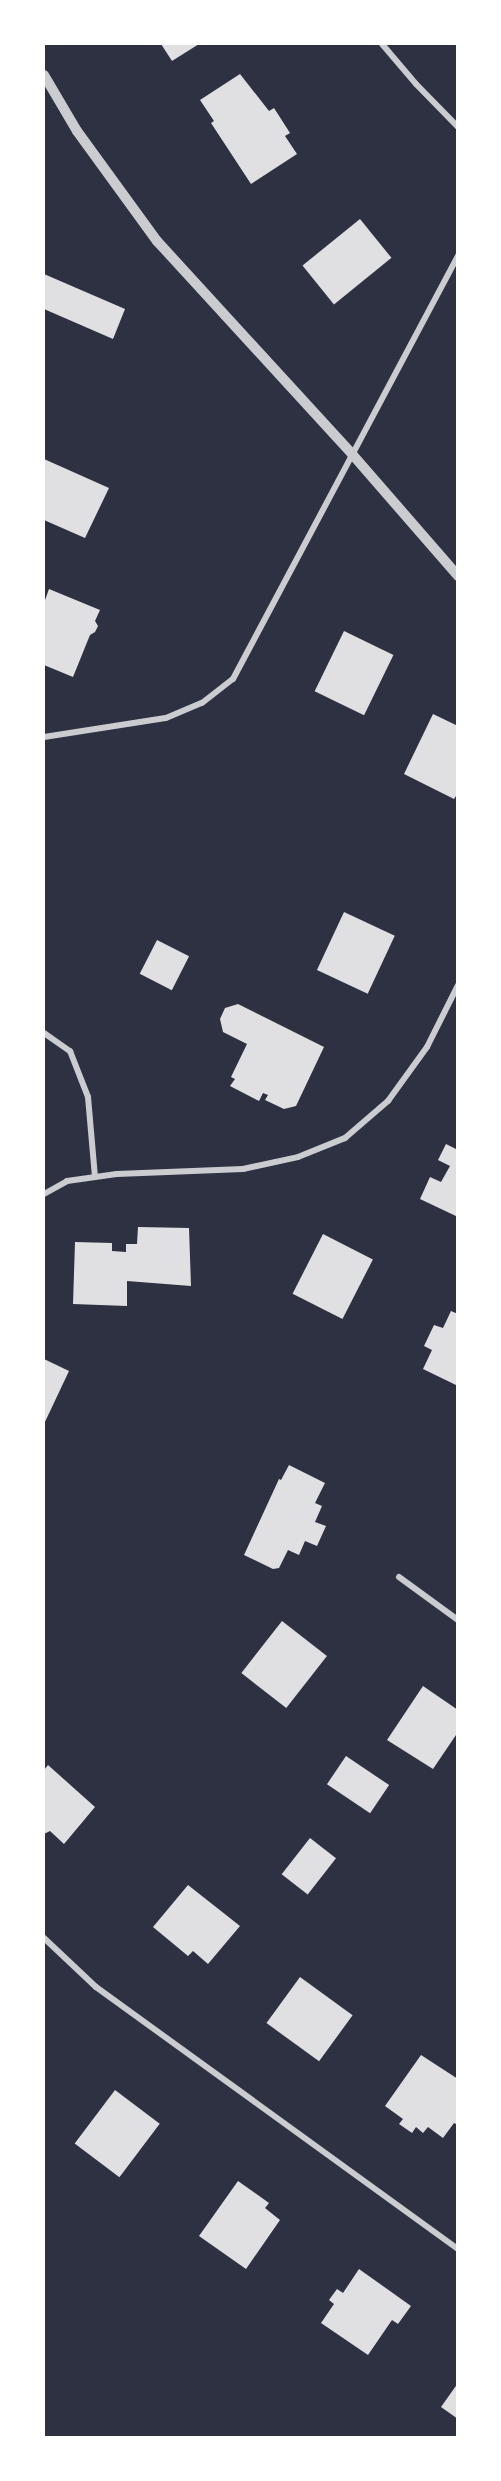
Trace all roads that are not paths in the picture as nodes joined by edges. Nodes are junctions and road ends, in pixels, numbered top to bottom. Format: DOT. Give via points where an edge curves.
graph roads {
  1 [pos="382,44"];
  2 [pos="44,75"];
  3 [pos="458,127"];
  4 [pos="458,255"];
  5 [pos="352,454"];
  6 [pos="458,576"];
  7 [pos="44,737"];
  8 [pos="458,986"];
  9 [pos="44,1033"];
  10 [pos="95,1177"];
  11 [pos="44,1194"];
  12 [pos="399,1577"];
  13 [pos="458,1620"];
  14 [pos="44,1938"];
  15 [pos="458,2249"];
  1 -- 3 [label="street"];
  2 -- 5 [label="street" via="77,131 157,241"];
  4 -- 5 [label="street"];
  5 -- 6 [label="street"];
  5 -- 7 [label="street" via="233,679 202,703 166,718"];
  8 -- 10 [label="street" via="427,1047 388,1101 345,1138 298,1157 243,1170"];
  9 -- 10 [label="street" via="70,1051 88,1097"];
  10 -- 11 [label="street" via="67,1181"];
  12 -- 13 [label="street"];
  14 -- 15 [label="street" via="96,1987"];
}
